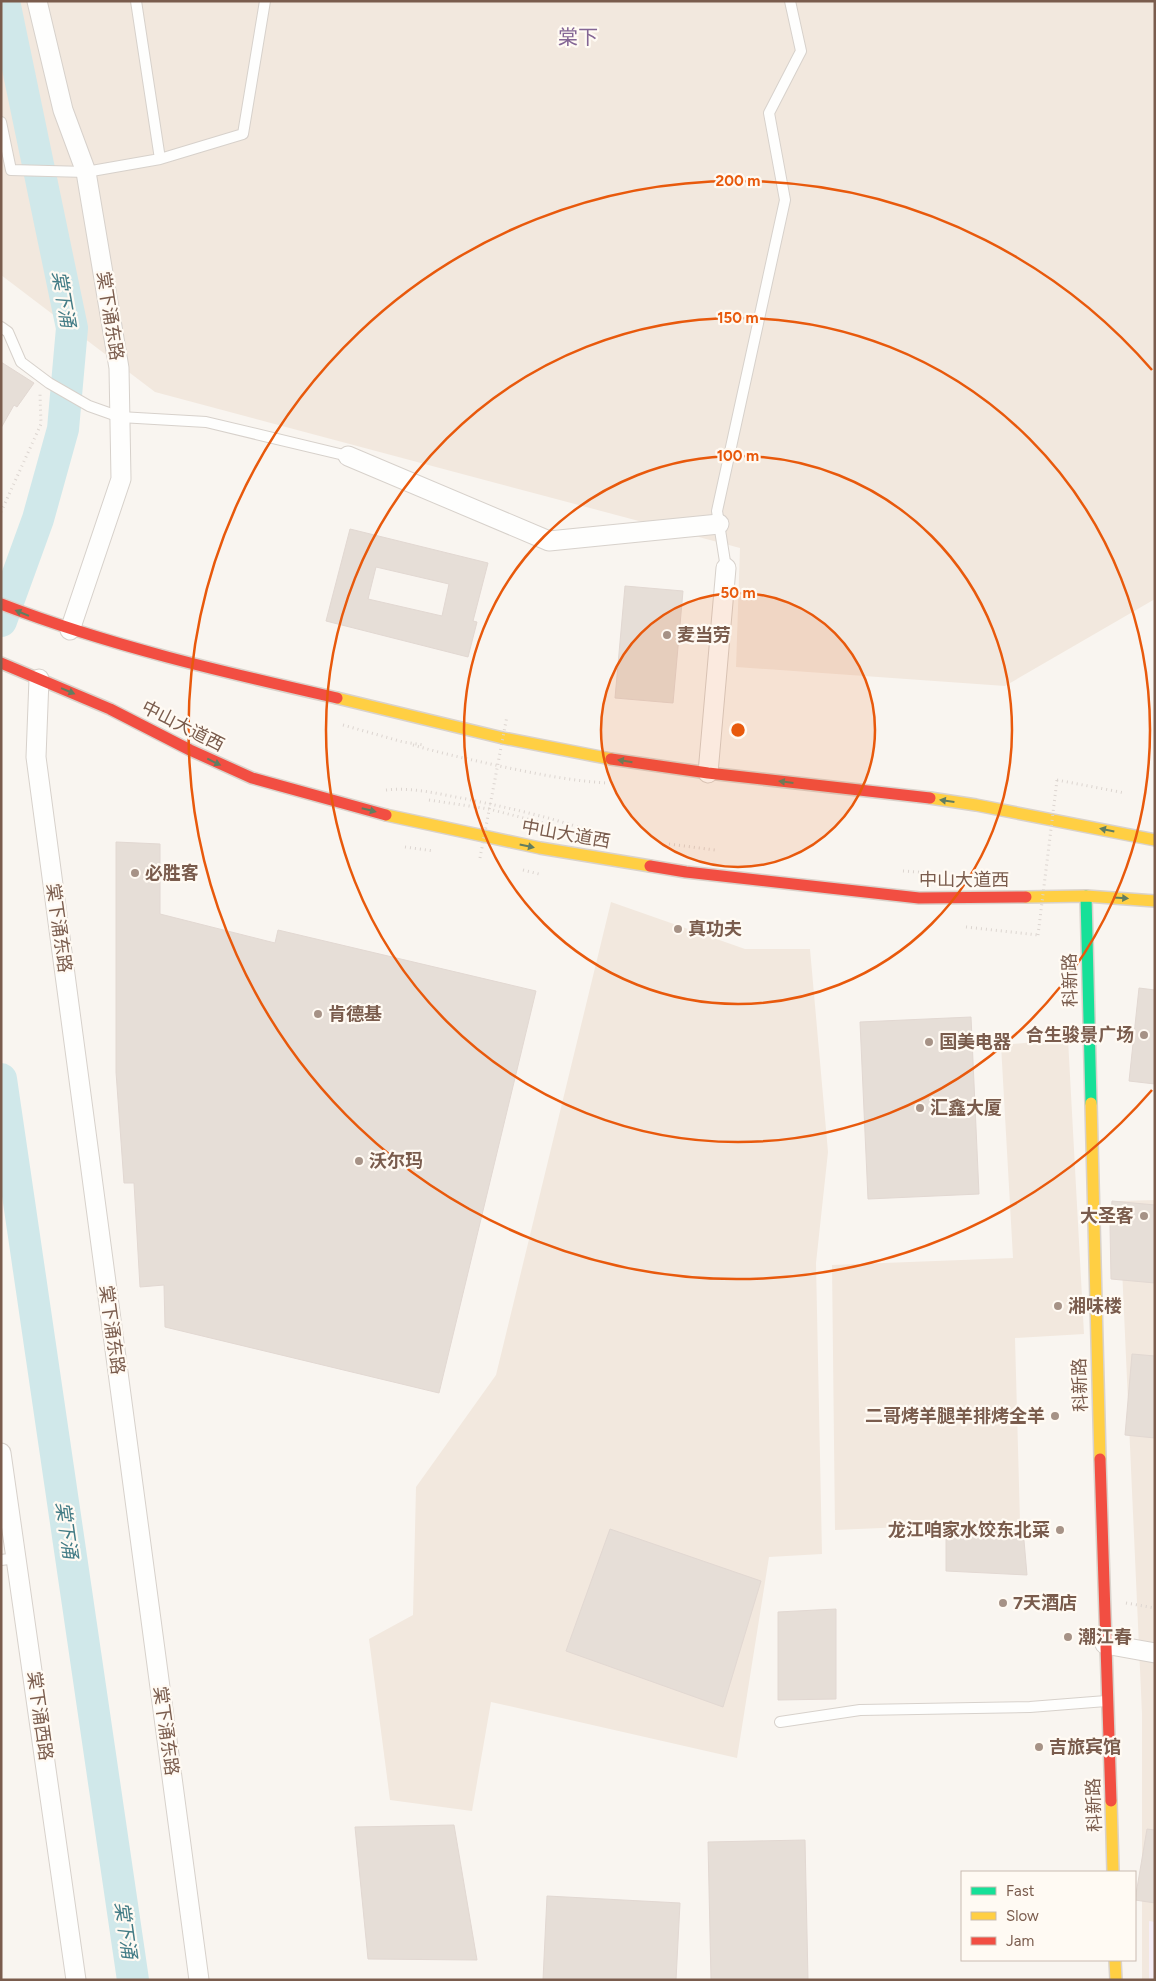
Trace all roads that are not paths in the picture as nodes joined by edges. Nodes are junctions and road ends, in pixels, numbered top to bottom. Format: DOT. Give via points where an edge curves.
graph roads {
  1 [pos="37,1"];
  2 [pos="136,1"];
  3 [pos="265,1"];
  4 [pos="790,1"];
  5 [pos="1,122"];
  6 [pos="160,159"];
  7 [pos="86,172"];
  8 [pos="1,327"];
  9 [pos="120,416"];
  10 [pos="348,456"];
  11 [pos="719,524"];
  12 [pos="726,568"];
  13 [pos="1,604"];
  14 [pos="70,630"];
  15 [pos="1,664"];
  16 [pos="31,676"];
  17 [pos="708,773"];
  18 [pos="1155,840"];
  19 [pos="1086,896"];
  20 [pos="1155,901"];
  21 [pos="1,1453"];
  22 [pos="9,1559"];
  23 [pos="1105,1644"];
  24 [pos="1155,1653"];
  25 [pos="1108,1701"];
  26 [pos="780,1722"];
  27 [pos="1113,1871"];
  28 [pos="1115,1961"];
  29 [pos="76,1980"];
  30 [pos="199,1980"];
  31 [pos="1116,1980"];
  1 -- 7 [label="street, 棠下涌东路" via="63,110"];
  2 -- 6 [label="lane"];
  3 -- 6 [label="lane" via="243,134"];
  4 -- 11 [label="lane" via="801,51 768,113 785,200 717,511"];
  5 -- 7 [label="lane" via="11,170"];
  6 -- 7 [label="lane"];
  7 -- 9 [label="street, 棠下涌东路" via="118,368"];
  8 -- 9 [label="lane" via="8,332 21,362 89,406"];
  9 -- 10 [label="lane" via="206,422"];
  9 -- 14 [label="street, 棠下涌东路" via="121,478"];
  10 -- 11 [label="street" via="549,541"];
  11 -- 12 [label="lane"];
  12 -- 17 [label="street"];
  14 -- 13 [label="main road, one-way"];
  17 -- 14 [label="main road, one-way" via="625,761 466,730 187,663"];
  15 -- 16 [label="main road, 中山大道西"];
  16 -- 19 [label="main road, 中山大道西, one-way" via="110,709 252,778 402,818 540,848 686,872 919,898"];
  16 -- 30 [label="street, 棠下涌东路" via="36,756"];
  18 -- 17 [label="main road, one-way" via="954,802"];
  19 -- 20 [label="main road, 中山大道西, one-way"];
  19 -- 23 [label="main road, 科新路"];
  21 -- 22 [label="street, 棠下涌西路"];
  22 -- 29 [label="street, 棠下涌西路"];
  23 -- 24 [label="street"];
  23 -- 25 [label="main road, 科新路"];
  25 -- 26 [label="lane" via="1030,1707 860,1710"];
  25 -- 27 [label="main road, 科新路"];
  28 -- 31 [label="main road"];
}
